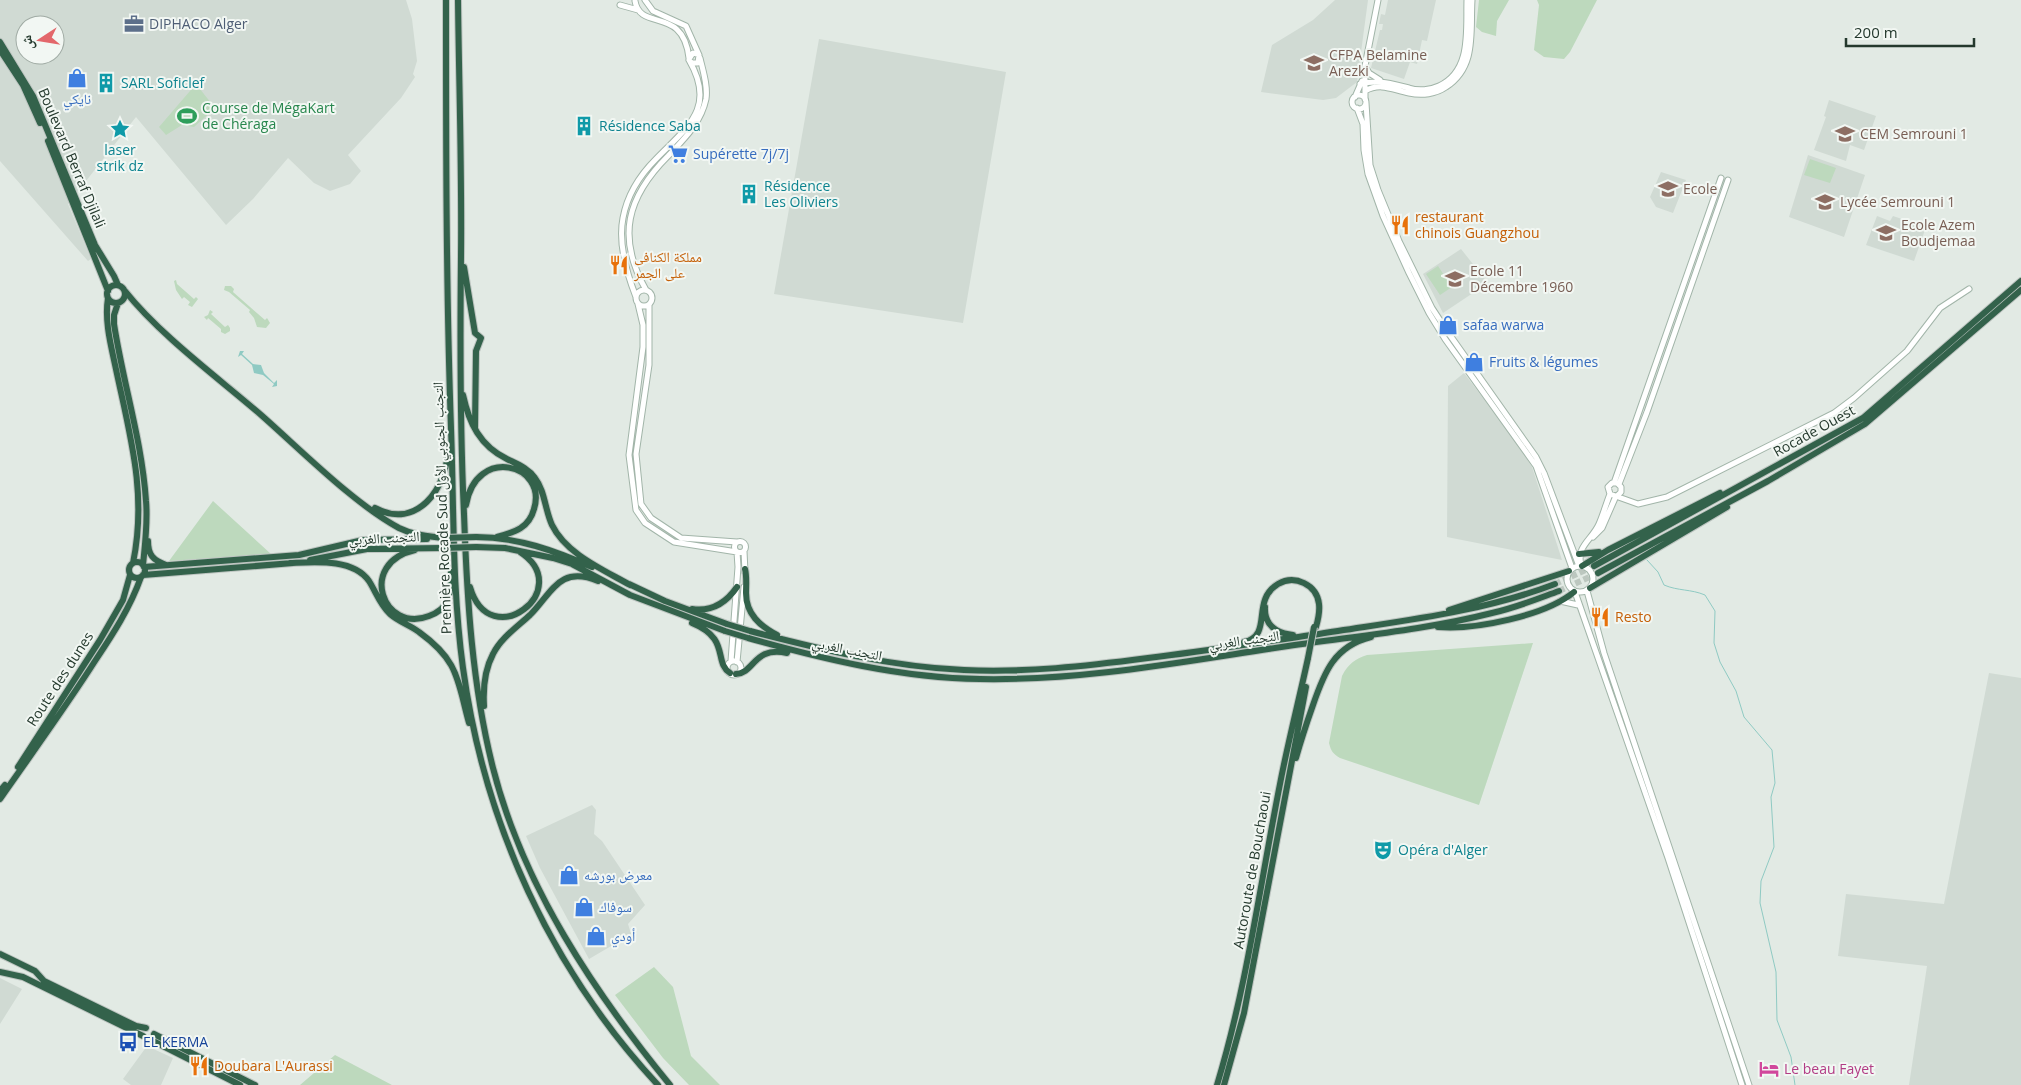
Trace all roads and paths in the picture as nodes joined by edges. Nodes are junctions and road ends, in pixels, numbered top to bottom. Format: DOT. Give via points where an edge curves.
graph roads {
  1 [pos="446,0"];
  2 [pos="458,0"];
  3 [pos="643,0"];
  4 [pos="1378,0"];
  5 [pos="1467,0"];
  6 [pos="1472,0"];
  7 [pos="634,1"];
  8 [pos="620,6"];
  9 [pos="638,10"];
  10 [pos="0,42"];
  11 [pos="0,50"];
  12 [pos="700,56"];
  13 [pos="689,60"];
  14 [pos="1365,66"];
  15 [pos="1383,81"];
  16 [pos="1362,83"];
  17 [pos="1365,91"];
  18 [pos="1355,97"];
  19 [pos="1366,101"];
  20 [pos="1357,108"];
  21 [pos="1721,178"];
  22 [pos="1728,180"];
  23 [pos="462,251"];
  24 [pos="2021,281"];
  25 [pos="118,285"];
  26 [pos="1968,289"];
  27 [pos="646,290"];
  28 [pos="2021,290"];
  29 [pos="125,291"];
  30 [pos="108,294"];
  31 [pos="636,297"];
  32 [pos="118,303"];
  33 [pos="638,304"];
  34 [pos="649,304"];
  35 [pos="1665,335"];
  36 [pos="1673,339"];
  37 [pos="1662,345"];
  38 [pos="1670,348"];
  39 [pos="449,378"];
  40 [pos="460,380"];
  41 [pos="1641,404"];
  42 [pos="1649,407"];
  43 [pos="1638,413"];
  44 [pos="1646,416"];
  45 [pos="475,431"];
  46 [pos="143,469"];
  47 [pos="1751,479"];
  48 [pos="1768,481"];
  49 [pos="1618,485"];
  50 [pos="1610,494"];
  51 [pos="1616,496"];
  52 [pos="360,500"];
  53 [pos="1646,503"];
  54 [pos="453,533"];
  55 [pos="464,537"];
  56 [pos="496,537"];
  57 [pos="443,538"];
  58 [pos="1588,540"];
  59 [pos="737,542"];
  60 [pos="426,548"];
  61 [pos="516,550"];
  62 [pos="1608,550"];
  63 [pos="744,551"];
  64 [pos="737,552"];
  65 [pos="1580,554"];
  66 [pos="133,563"];
  67 [pos="290,563"];
  68 [pos="167,565"];
  69 [pos="143,566"];
  70 [pos="1581,566"];
  71 [pos="1594,566"];
  72 [pos="746,569"];
  73 [pos="1570,570"];
  74 [pos="1598,572"];
  75 [pos="156,573"];
  76 [pos="466,573"];
  77 [pos="130,575"];
  78 [pos="142,576"];
  79 [pos="1555,584"];
  80 [pos="630,585"];
  81 [pos="737,587"];
  82 [pos="1589,589"];
  83 [pos="1559,591"];
  84 [pos="1574,592"];
  85 [pos="135,593"];
  86 [pos="630,595"];
  87 [pos="1557,602"];
  88 [pos="675,605"];
  89 [pos="1578,605"];
  90 [pos="669,610"];
  91 [pos="1424,618"];
  92 [pos="1427,626"];
  93 [pos="726,628"];
  94 [pos="1316,629"];
  95 [pos="1406,629"];
  96 [pos="749,635"];
  97 [pos="787,641"];
  98 [pos="1201,651"];
  99 [pos="809,655"];
  100 [pos="1309,658"];
  101 [pos="734,662"];
  102 [pos="733,673"];
  103 [pos="486,730"];
  104 [pos="488,790"];
  105 [pos="0,792"];
  106 [pos="0,799"];
  107 [pos="1284,805"];
  108 [pos="0,954"];
  109 [pos="0,972"];
  110 [pos="146,1028"];
  111 [pos="154,1034"];
  112 [pos="146,1037"];
  113 [pos="240,1085"];
  114 [pos="255,1085"];
  115 [pos="658,1085"];
  116 [pos="670,1085"];
  117 [pos="1217,1085"];
  118 [pos="1224,1085"];
  119 [pos="1742,1085"];
  120 [pos="1749,1085"];
  1 -- 39 [label="highway, Première Rocade Sud التجنب الجنوبي الأول"];
  2 -- 23 [label="highway, Première Rocade Sud التجنب الجنوبي الأول"];
  3 -- 7 [label="street"];
  3 -- 12 [label="street" via="653,11 686,26"];
  4 -- 14 [label="street"];
  5 -- 15 [label="street" via="1465,50 1455,74 1442,85 1428,89 1411,89"];
  6 -- 17 [label="street" via="1470,51 1466,67 1458,79 1443,90 1428,94 1383,86"];
  7 -- 9 [label="street"];
  8 -- 9 [label="street"];
  9 -- 13 [label="street" via="682,32"];
  10 -- 25 [label="highway, Boulevard Berraf Djilali" via="33,96 95,245"];
  11 -- 30 [label="highway, Boulevard Berraf Djilali" via="38,117"];
  12 -- 13 [label="street" via="693,53"];
  12 -- 27 [label="street" via="706,97 701,116 646,180 631,212 629,244 638,277"];
  13 -- 31 [label="street" via="700,85 696,113 686,130 636,184 623,218 622,241"];
  14 -- 15 [label="street" via="1369,74"];
  14 -- 16 [label="street"];
  15 -- 16 [label="street"];
  16 -- 17 [label="street"];
  16 -- 18 [label="street"];
  17 -- 19 [label="street"];
  18 -- 19 [label="street" via="1360,95"];
  18 -- 20 [label="street" via="1353,103"];
  19 -- 20 [label="street" via="1364,107"];
  19 -- 70 [label="street" via="1370,165 1400,241 1432,308 1536,457"];
  20 -- 73 [label="street" via="1363,124 1368,174 1409,273 1445,339 1536,466"];
  21 -- 35 [label="street"];
  22 -- 36 [label="street"];
  23 -- 40 [label="highway, Première Rocade Sud التجنب الجنوبي الأول"];
  23 -- 45 [label="highway" via="475,333 481,338 476,351"];
  24 -- 47 [label="highway, Rocade Ouest" via="1862,418"];
  25 -- 29 [label="highway"];
  25 -- 30 [label="highway" via="113,286"];
  26 -- 53 [label="street" via="1940,308 1907,350 1839,410 1673,494"];
  27 -- 31 [label="street" via="640,290"];
  27 -- 34 [label="street" via="652,296"];
  28 -- 48 [label="highway, Rocade Ouest" via="1876,417"];
  29 -- 32 [label="highway" via="124,298"];
  29 -- 52 [label="highway" via="161,328"];
  30 -- 32 [label="highway" via="112,302"];
  30 -- 66 [label="highway" via="108,326 139,481 140,526"];
  31 -- 33 [label="street"];
  32 -- 46 [label="highway" via="114,315 115,329"];
  33 -- 34 [label="street"];
  33 -- 64 [label="street" via="643,325 643,347 629,455 636,510 645,523 674,542"];
  34 -- 59 [label="street" via="649,365 636,454 641,504 651,518 681,538"];
  35 -- 36 [label="street"];
  35 -- 37 [label="street"];
  36 -- 38 [label="street"];
  37 -- 38 [label="street"];
  37 -- 41 [label="street"];
  38 -- 42 [label="street"];
  39 -- 52 [label="highway" via="448,453 439,488 423,505 410,512 395,514"];
  39 -- 54 [label="highway, Première Rocade Sud التجنب الجنوبي الأول"];
  40 -- 45 [label="highway" via="467,413"];
  40 -- 55 [label="highway, Première Rocade Sud التجنب الجنوبي الأول"];
  41 -- 42 [label="street"];
  41 -- 43 [label="street"];
  42 -- 44 [label="street"];
  43 -- 44 [label="street"];
  43 -- 49 [label="street"];
  44 -- 49 [label="street"];
  45 -- 80 [label="highway" via="497,454 523,467 536,479 548,517 559,536 582,557"];
  46 -- 68 [label="highway" via="149,495 149,552 155,560"];
  46 -- 69 [label="highway" via="147,518"];
  47 -- 62 [label="highway"];
  47 -- 71 [label="highway, Rocade Ouest"];
  48 -- 74 [label="highway, Rocade Ouest"];
  48 -- 82 [label="highway"];
  49 -- 50 [label="street" via="1608,487"];
  49 -- 51 [label="street"];
  49 -- 53 [label="street" via="1629,497"];
  50 -- 51 [label="street"];
  50 -- 58 [label="street" via="1599,524"];
  51 -- 53 [label="street"];
  51 -- 58 [label="street" via="1602,528"];
  52 -- 57 [label="highway" via="401,529"];
  54 -- 60 [label="highway" via="450,592 445,607 426,617 408,618 387,603 382,589 382,574 399,554"];
  54 -- 104 [label="highway, Première Rocade Sud التجنب الجنوبي الأول" via="462,665"];
  55 -- 56 [label="highway" via="467,500 473,484 489,470 512,468 533,485 536,504 526,525"];
  55 -- 76 [label="highway, Première Rocade Sud التجنب الجنوبي الأول"];
  56 -- 57 [label="highway, التجنب الغربي, bridge"];
  56 -- 80 [label="highway, التجنب الغربي" via="541,546"];
  57 -- 68 [label="highway, التجنب الغربي" via="363,540 299,555"];
  58 -- 65 [label="street"];
  59 -- 63 [label="street" via="743,543"];
  59 -- 64 [label="street" via="734,546"];
  60 -- 61 [label="highway, التجنب الغربي, bridge"];
  60 -- 67 [label="highway, التجنب الغربي" via="352,551"];
  61 -- 76 [label="highway" via="535,567 539,580 538,593 522,611 511,617 497,617 479,606"];
  61 -- 86 [label="highway, التجنب الغربي" via="572,564"];
  62 -- 65 [label="highway"];
  62 -- 70 [label="highway"];
  63 -- 64 [label="street"];
  63 -- 72 [label="street"];
  64 -- 81 [label="street"];
  65 -- 70 [label="street"];
  66 -- 69 [label="highway"];
  66 -- 77 [label="highway" via="129,568"];
  67 -- 75 [label="highway, التجنب الغربي"];
  67 -- 104 [label="highway" via="332,563 358,571 369,581 388,612 443,651 456,674"];
  68 -- 69 [label="highway, التجنب الغربي"];
  69 -- 78 [label="highway"];
  70 -- 73 [label="street"];
  70 -- 82 [label="street" via="1592,575"];
  72 -- 97 [label="highway" via="747,600 753,616 764,628"];
  72 -- 101 [label="street"];
  73 -- 84 [label="street" via="1566,582"];
  73 -- 91 [label="highway"];
  75 -- 78 [label="highway, التجنب الغربي"];
  75 -- 85 [label="highway" via="141,583"];
  76 -- 103 [label="highway, Première Rocade Sud التجنب الجنوبي الأول" via="473,658"];
  77 -- 78 [label="highway"];
  77 -- 105 [label="highway, Route des dunes" via="120,606 100,640"];
  78 -- 85 [label="highway"];
  79 -- 91 [label="highway, التجنب الغربي" via="1506,602"];
  80 -- 88 [label="highway, التجنب الغربي"];
  81 -- 88 [label="highway" via="726,601 710,608"];
  81 -- 101 [label="street"];
  82 -- 84 [label="street"];
  82 -- 120 [label="street" via="1604,653"];
  83 -- 92 [label="highway, التجنب الغربي" via="1494,613"];
  84 -- 87 [label="highway"];
  84 -- 89 [label="street"];
  85 -- 106 [label="highway" via="126,613 80,685"];
  86 -- 90 [label="highway, التجنب الغربي"];
  86 -- 103 [label="highway" via="581,576 568,578 552,588 493,653 485,683"];
  87 -- 89 [label="street"];
  87 -- 92 [label="highway" via="1500,622 1466,627"];
  88 -- 93 [label="highway, التجنب الغربي"];
  89 -- 119 [label="street" via="1590,630 1665,848"];
  90 -- 93 [label="highway, التجنب الغربي"];
  90 -- 102 [label="highway" via="711,634 720,647 724,666"];
  91 -- 94 [label="highway, التجنب الغربي"];
  92 -- 95 [label="highway, التجنب الغربي"];
  93 -- 96 [label="highway, التجنب الغربي, bridge"];
  94 -- 94 [label="highway" via="1292,635 1276,631 1265,616 1268,598 1284,584 1296,583 1305,587 1315,600"];
  94 -- 98 [label="highway, التجنب الغربي"];
  94 -- 98 [label="highway" via="1319,604 1315,592 1306,584 1288,581 1277,585 1264,598 1257,636"];
  94 -- 100 [label="highway, bridge"];
  95 -- 99 [label="highway, التجنب الغربي" via="1119,671 1037,678 947,678"];
  95 -- 107 [label="highway" via="1357,641 1327,667 1305,729"];
  96 -- 97 [label="highway, التجنب الغربي"];
  96 -- 99 [label="highway, التجنب الغربي"];
  97 -- 98 [label="highway, التجنب الغربي" via="860,658 965,670 1079,667"];
  99 -- 102 [label="highway" via="768,652 743,673"];
  100 -- 107 [label="highway, Autoroute de Bouchaoui"];
  100 -- 117 [label="highway, Autoroute de Bouchaoui" via="1280,784 1246,973"];
  101 -- 102 [label="street" via="728,667"];
  101 -- 102 [label="street" via="741,669"];
  103 -- 116 [label="highway, Première Rocade Sud التجنب الجنوبي الأول" via="493,768 510,820 552,913 591,981"];
  104 -- 115 [label="highway, Première Rocade Sud التجنب الجنوبي الأول" via="526,889 552,939 608,1024"];
  107 -- 118 [label="highway, Autoroute de Bouchaoui" via="1244,1013"];
  108 -- 110 [label="highway" via="32,970 44,981"];
  109 -- 112 [label="highway" via="23,976"];
  110 -- 111 [label="highway" via="152,1028"];
  110 -- 112 [label="highway"];
  111 -- 112 [label="highway"];
  111 -- 114 [label="highway"];
  112 -- 113 [label="highway"];
}
